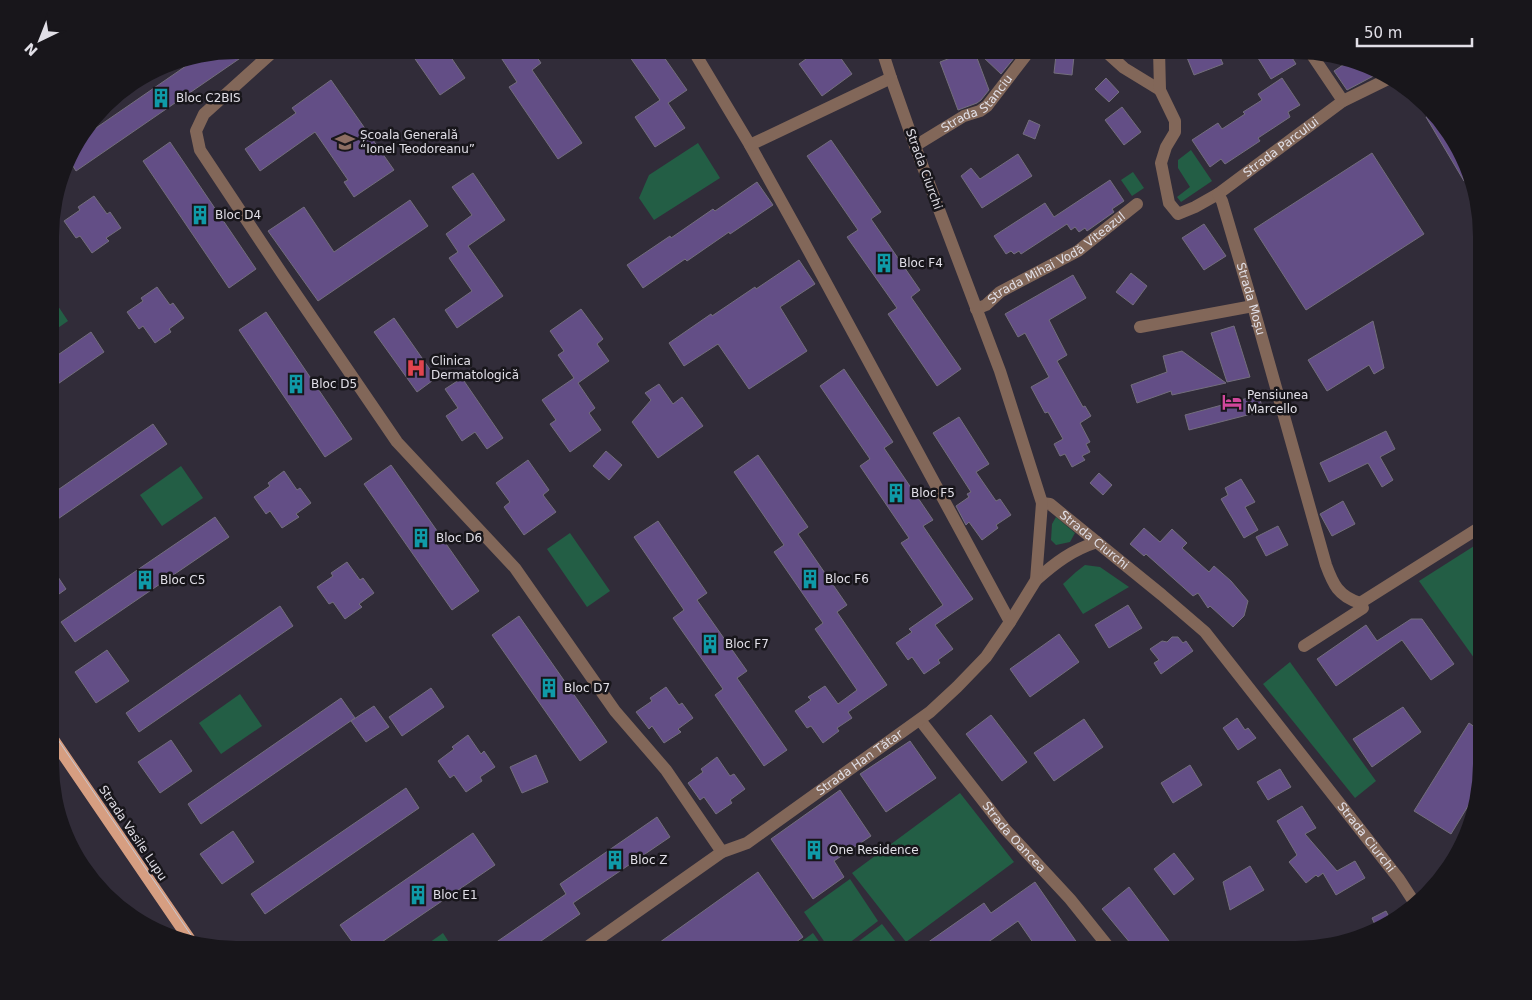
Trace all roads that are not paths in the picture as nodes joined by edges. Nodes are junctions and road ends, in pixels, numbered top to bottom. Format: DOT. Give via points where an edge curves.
graph roads {
  1 [pos="265,59"];
  2 [pos="698,59"];
  3 [pos="885,59"];
  4 [pos="1023,59"];
  5 [pos="1114,59"];
  6 [pos="1159,59"];
  7 [pos="1315,60"];
  8 [pos="891,78"];
  9 [pos="1383,81"];
  10 [pos="1160,90"];
  11 [pos="1343,101"];
  12 [pos="750,145"];
  13 [pos="915,146"];
  14 [pos="1218,194"];
  15 [pos="1137,204"];
  16 [pos="1253,306"];
  17 [pos="976,309"];
  18 [pos="1140,327"];
  19 [pos="1042,503"];
  20 [pos="1473,532"];
  21 [pos="1097,542"];
  22 [pos="1036,580"];
  23 [pos="1360,603"];
  24 [pos="1010,622"];
  25 [pos="1304,646"];
  26 [pos="920,720"];
  27 [pos="59,748"];
  28 [pos="722,852"];
  29 [pos="1412,898"];
  30 [pos="186,934"];
  31 [pos="596,941"];
  32 [pos="1104,941"];
  1 -- 28 [label="street" via="204,114 196,131 200,150 397,442 515,568 615,711 666,770"];
  2 -- 12 [label="street"];
  3 -- 8 [label="street, Strada Ciurchi"];
  4 -- 13 [label="street, Strada Stanciu" via="987,106"];
  5 -- 10 [label="street"];
  6 -- 10 [label="street"];
  7 -- 11 [label="street"];
  8 -- 12 [label="street"];
  8 -- 13 [label="street, Strada Ciurchi"];
  9 -- 11 [label="street, Strada Parcului"];
  10 -- 14 [label="street" via="1175,122 1175,132 1161,163 1169,203 1178,214"];
  11 -- 14 [label="street, Strada Parcului"];
  12 -- 24 [label="street"];
  13 -- 17 [label="street, Strada Ciurchi"];
  14 -- 16 [label="street, Strada Moșu"];
  15 -- 17 [label="street, Strada Mihai Vodă Viteazul" via="1078,251 1000,292 986,305"];
  16 -- 18 [label="street"];
  16 -- 23 [label="street, Strada Moșu" via="1326,565 1338,590"];
  17 -- 19 [label="street, Strada Ciurchi" via="1000,371"];
  19 -- 21 [label="street, Strada Ciurchi" via="1050,504"];
  19 -- 22 [label="street, Strada Han Tătar"];
  20 -- 23 [label="street"];
  21 -- 22 [label="street" via="1079,548"];
  21 -- 29 [label="street, Strada Ciurchi" via="1205,632"];
  22 -- 24 [label="street, Strada Han Tătar"];
  23 -- 25 [label="street" via="1363,608"];
  24 -- 26 [label="street, Strada Han Tătar" via="986,657"];
  26 -- 28 [label="street, Strada Han Tătar" via="747,844"];
  26 -- 32 [label="street, Strada Oancea" via="1005,829"];
  27 -- 30 [label="main road, Strada Vasile Lupu"];
  28 -- 31 [label="street, Strada Han Tătar"];
}
